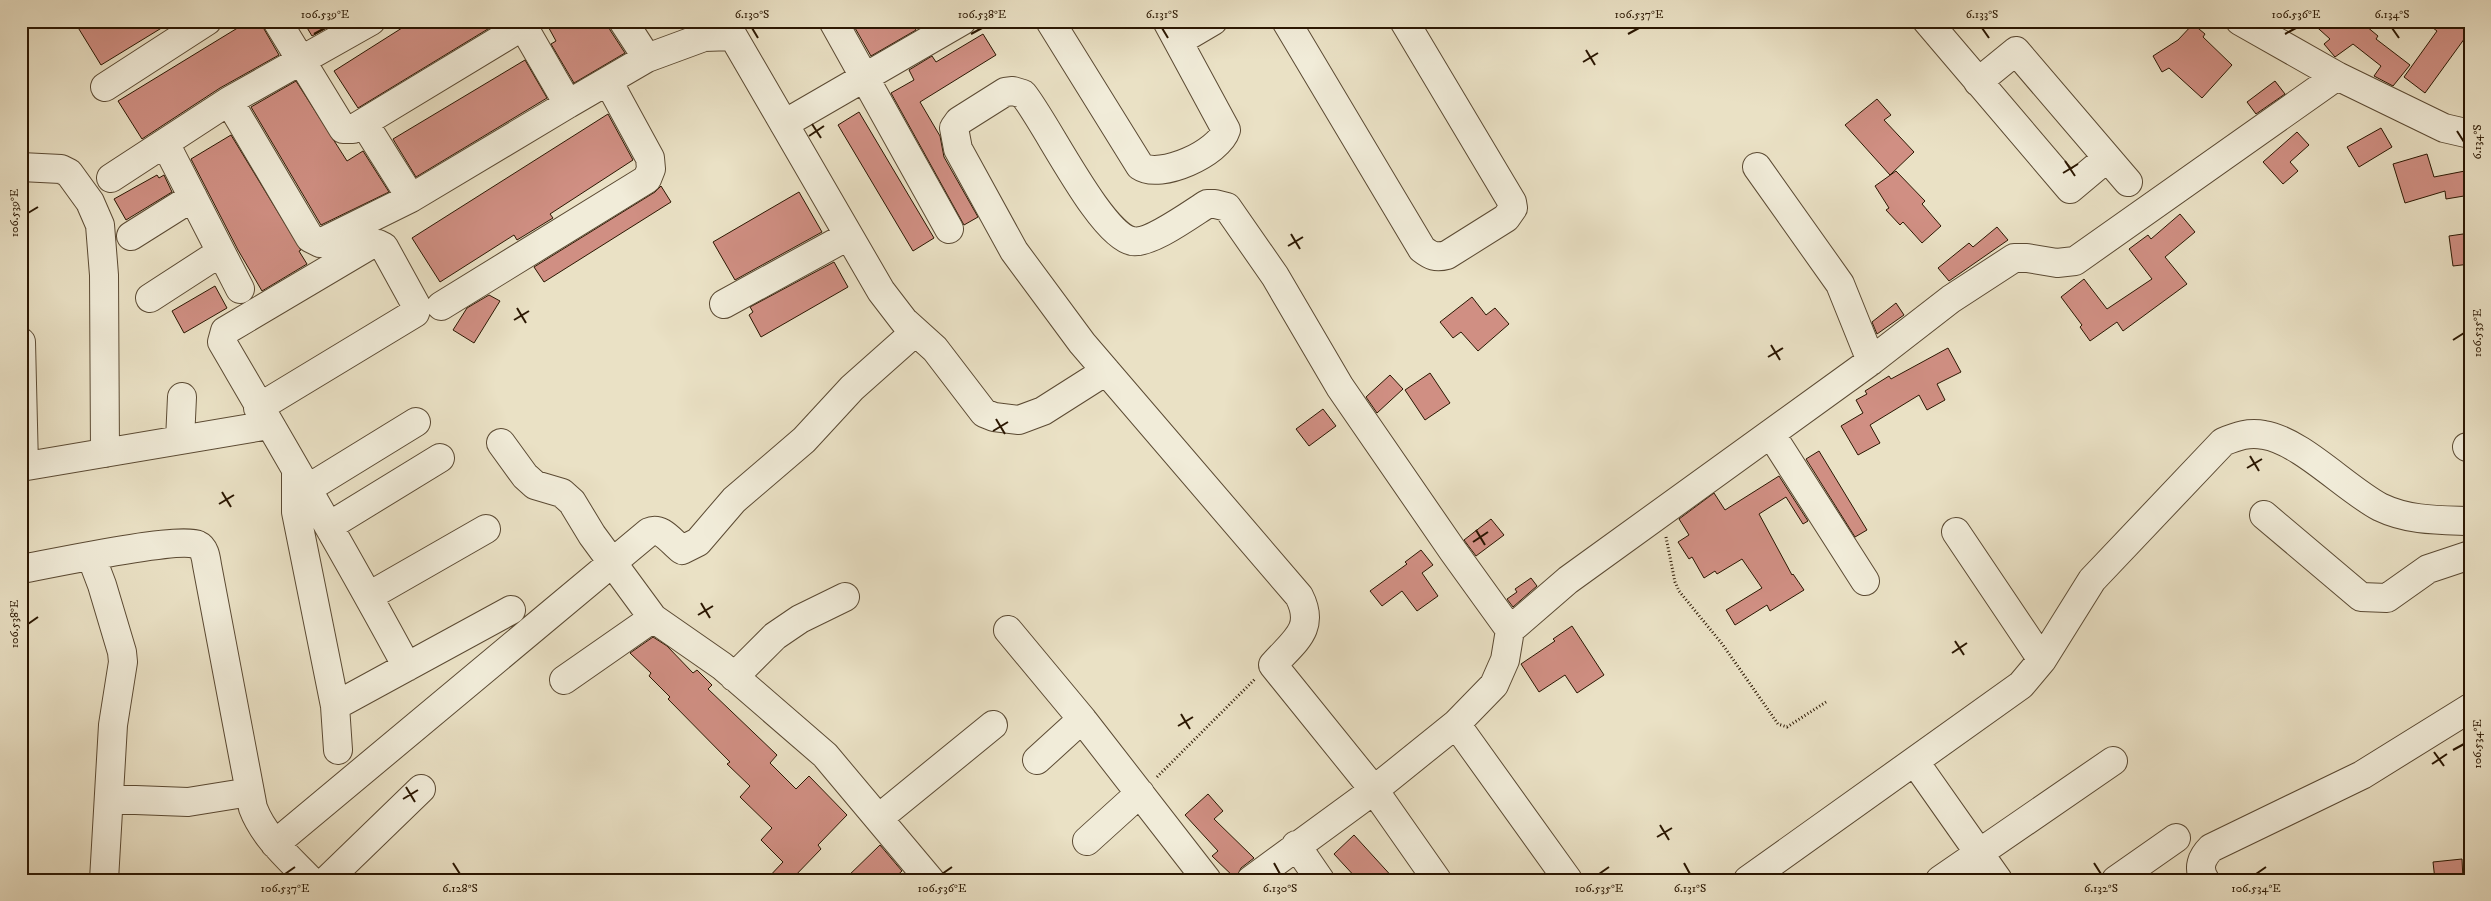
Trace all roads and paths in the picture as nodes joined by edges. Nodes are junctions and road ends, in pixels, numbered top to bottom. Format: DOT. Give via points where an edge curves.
graph roads {
  1 [pos="207,21"];
  2 [pos="278,21"];
  3 [pos="371,21"];
  4 [pos="623,21"];
  5 [pos="833,21"];
  6 [pos="1050,21"];
  7 [pos="1213,21"];
  8 [pos="1286,21"];
  9 [pos="1404,21"];
  10 [pos="1927,21"];
  11 [pos="2240,21"];
  12 [pos="522,24"];
  13 [pos="947,25"];
  14 [pos="1173,31"];
  15 [pos="647,58"];
  16 [pos="300,60"];
  17 [pos="2337,76"];
  18 [pos="863,78"];
  19 [pos="608,80"];
  20 [pos="1978,82"];
  21 [pos="105,87"];
  22 [pos="229,101"];
  23 [pos="568,104"];
  24 [pos="364,123"];
  25 [pos="784,124"];
  26 [pos="2470,134"];
  27 [pos="165,143"];
  28 [pos="2107,158"];
  29 [pos="1757,166"];
  30 [pos="21,167"];
  31 [pos="112,178"];
  32 [pos="2128,182"];
  33 [pos="193,198"];
  34 [pos="410,198"];
  35 [pos="948,229"];
  36 [pos="132,236"];
  37 [pos="848,236"];
  38 [pos="221,252"];
  39 [pos="240,289"];
  40 [pos="150,298"];
  41 [pos="724,304"];
  42 [pos="441,306"];
  43 [pos="915,332"];
  44 [pos="21,342"];
  45 [pos="1871,361"];
  46 [pos="1106,371"];
  47 [pos="182,397"];
  48 [pos="264,416"];
  49 [pos="416,422"];
  50 [pos="1771,434"];
  51 [pos="180,440"];
  52 [pos="501,443"];
  53 [pos="105,453"];
  54 [pos="440,458"];
  55 [pos="23,467"];
  56 [pos="301,478"];
  57 [pos="2264,515"];
  58 [pos="1658,516"];
  59 [pos="2470,521"];
  60 [pos="329,526"];
  61 [pos="486,529"];
  62 [pos="1956,532"];
  63 [pos="2470,555"];
  64 [pos="90,556"];
  65 [pos="612,564"];
  66 [pos="21,569"];
  67 [pos="1865,581"];
  68 [pos="369,596"];
  69 [pos="845,598"];
  70 [pos="511,610"];
  71 [pos="653,618"];
  72 [pos="1008,630"];
  73 [pos="1510,630"];
  74 [pos="2042,660"];
  75 [pos="1273,665"];
  76 [pos="407,667"];
  77 [pos="734,677"];
  78 [pos="564,680"];
  79 [pos="1826,702"];
  80 [pos="335,706"];
  81 [pos="2470,708"];
  82 [pos="1082,719"];
  83 [pos="1456,724"];
  84 [pos="993,725"];
  85 [pos="338,750"];
  86 [pos="1037,760"];
  87 [pos="2113,761"];
  88 [pos="1914,762"];
  89 [pos="421,789"];
  90 [pos="1374,790"];
  91 [pos="250,792"];
  92 [pos="1140,793"];
  93 [pos="109,799"];
  94 [pos="879,818"];
  95 [pos="2176,838"];
  96 [pos="1087,841"];
  97 [pos="275,844"];
  98 [pos="1296,845"];
  99 [pos="1978,852"];
  100 [pos="920,876"];
  101 [pos="104,880"];
  102 [pos="310,880"];
  103 [pos="327,880"];
  104 [pos="1208,880"];
  105 [pos="1251,880"];
  106 [pos="1320,880"];
  107 [pos="1437,880"];
  108 [pos="1568,880"];
  109 [pos="1748,880"];
  110 [pos="1940,880"];
  111 [pos="1998,880"];
  112 [pos="2116,880"];
  113 [pos="2205,880"];
  1 -- 21 [label="street"];
  2 -- 16 [label="street"];
  3 -- 16 [label="street"];
  4 -- 15 [label="street"];
  5 -- 18 [label="street"];
  6 -- 14 [label="street" via="1145,170 1158,171 1195,158 1224,138 1226,130"];
  7 -- 14 [label="street"];
  8 -- 9 [label="street" via="1422,249 1438,257 1506,218 1513,208"];
  10 -- 20 [label="street"];
  11 -- 17 [label="street"];
  12 -- 23 [label="street"];
  12 -- 24 [label="street"];
  13 -- 18 [label="street"];
  15 -- 19 [label="street"];
  15 -- 25 [label="street" via="704,37 733,36"];
  16 -- 22 [label="street"];
  16 -- 24 [label="street" via="343,129 353,129"];
  17 -- 26 [label="street" via="2444,128"];
  17 -- 45 [label="street" via="2075,262 2057,264 2014,258 1951,298"];
  18 -- 25 [label="street"];
  18 -- 35 [label="street"];
  19 -- 23 [label="street"];
  19 -- 42 [label="street" via="650,158 651,169 647,179"];
  20 -- 28 [label="street" via="2070,189"];
  20 -- 28 [label="street" via="2016,51"];
  22 -- 27 [label="street"];
  22 -- 34 [label="street" via="310,238 320,243"];
  23 -- 34 [label="street"];
  24 -- 34 [label="street"];
  25 -- 37 [label="street"];
  27 -- 31 [label="street"];
  27 -- 33 [label="street"];
  28 -- 32 [label="street"];
  29 -- 45 [label="street" via="1840,284"];
  30 -- 53 [label="street" via="69,173 90,202 100,225 104,275"];
  33 -- 36 [label="street"];
  33 -- 38 [label="street"];
  37 -- 41 [label="street"];
  37 -- 43 [label="street" via="881,291"];
  38 -- 39 [label="street"];
  38 -- 40 [label="street"];
  43 -- 46 [label="street" via="936,350 984,413 1007,420 1019,420 1043,411"];
  43 -- 65 [label="street" via="852,388 804,440 734,500 698,542 682,550 661,531 653,530"];
  44 -- 55 [label="street"];
  45 -- 50 [label="street"];
  46 -- 73 [label="street" via="1014,251 958,149 954,128 959,121 1005,92 1013,90 1023,94 1086,195 1120,235 1132,241 1146,240 1207,204 1227,207 1275,276 1340,387"];
  46 -- 75 [label="street" via="1305,608 1306,623"];
  47 -- 51 [label="street"];
  48 -- 48 [label="street" via="222,342 225,331 370,245 382,245 416,307 415,313"];
  48 -- 51 [label="street"];
  48 -- 56 [label="street"];
  49 -- 56 [label="street"];
  50 -- 58 [label="street"];
  50 -- 67 [label="street"];
  51 -- 53 [label="street"];
  52 -- 65 [label="street" via="535,486 562,493 572,502"];
  53 -- 55 [label="street"];
  54 -- 60 [label="street"];
  56 -- 60 [label="street"];
  56 -- 80 [label="street" via="296,512"];
  57 -- 63 [label="street" via="2361,597 2386,598 2428,569"];
  58 -- 73 [label="street" via="1568,580"];
  58 -- 79 [label="path" via="1669,543 1679,591 1723,645 1776,722 1787,727"];
  59 -- 74 [label="street" via="2414,519 2394,512 2379,506 2279,439 2263,434 2242,435 2218,446 2092,580"];
  60 -- 68 [label="street"];
  61 -- 68 [label="street"];
  62 -- 74 [label="street"];
  64 -- 66 [label="street"];
  64 -- 91 [label="street" via="188,543 202,548"];
  64 -- 93 [label="street" via="102,585 123,662 113,725"];
  65 -- 71 [label="street"];
  65 -- 97 [label="street"];
  68 -- 76 [label="street"];
  69 -- 77 [label="street" via="800,619 775,636"];
  70 -- 76 [label="street"];
  71 -- 77 [label="street"];
  71 -- 78 [label="street"];
  72 -- 82 [label="street"];
  73 -- 83 [label="street" via="1505,660 1494,685"];
  74 -- 88 [label="street" via="2022,685"];
  75 -- 90 [label="street"];
  75 -- 92 [label="path"];
  76 -- 80 [label="street"];
  77 -- 94 [label="street" via="825,755"];
  80 -- 85 [label="street"];
  81 -- 113 [label="street" via="2362,775 2212,848 2201,861"];
  82 -- 86 [label="street"];
  82 -- 92 [label="street"];
  83 -- 90 [label="street"];
  83 -- 108 [label="street"];
  84 -- 94 [label="street"];
  87 -- 99 [label="street"];
  88 -- 99 [label="street"];
  88 -- 109 [label="street"];
  89 -- 103 [label="street"];
  90 -- 98 [label="street"];
  90 -- 107 [label="street"];
  91 -- 93 [label="street" via="188,802"];
  91 -- 97 [label="street" via="257,818"];
  92 -- 96 [label="street"];
  92 -- 104 [label="street"];
  93 -- 101 [label="street"];
  94 -- 100 [label="street"];
  95 -- 112 [label="street"];
  97 -- 102 [label="street"];
  98 -- 105 [label="street"];
  98 -- 106 [label="street"];
  99 -- 110 [label="street"];
  99 -- 111 [label="street"];
}
